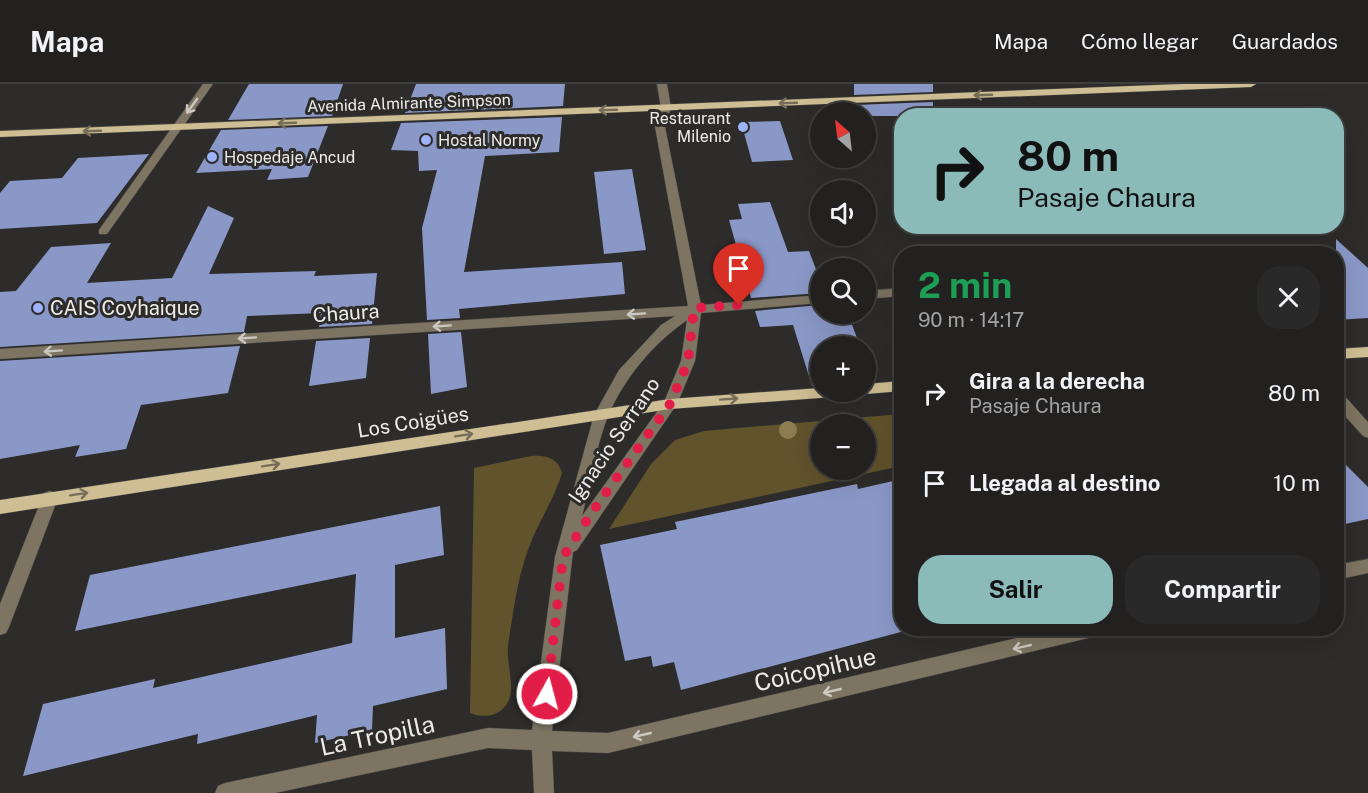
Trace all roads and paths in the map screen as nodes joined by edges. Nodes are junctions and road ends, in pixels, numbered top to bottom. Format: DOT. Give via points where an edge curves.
graph roads {
  1 [pos="208,84"];
  2 [pos="662,84"];
  3 [pos="1251,84"];
  4 [pos="1110,87"];
  5 [pos="666,108"];
  6 [pos="175,128"];
  7 [pos="0,134"];
  8 [pos="103,232"];
  9 [pos="894,293"];
  10 [pos="876,294"];
  11 [pos="810,299"];
  12 [pos="694,308"];
  13 [pos="1368,352"];
  14 [pos="0,354"];
  15 [pos="1344,354"];
  16 [pos="894,387"];
  17 [pos="876,388"];
  18 [pos="810,394"];
  19 [pos="670,404"];
  20 [pos="1344,405"];
  21 [pos="601,415"];
  22 [pos="1368,432"];
  23 [pos="50,498"];
  24 [pos="0,507"];
  25 [pos="563,557"];
  26 [pos="1368,566"];
  27 [pos="1344,571"];
  28 [pos="0,627"];
  29 [pos="1065,636"];
  30 [pos="541,740"];
  31 [pos="225,793"];
  32 [pos="544,793"];
  1 -- 6 [label="street, one-way"];
  2 -- 5 [label="street, Ignacio Serrano"];
  3 -- 4 [label="main road, Avenida Almirante Simpson"];
  4 -- 5 [label="main road, Avenida Almirante Simpson, one-way"];
  5 -- 6 [label="main road, Avenida Almirante Simpson, one-way"];
  5 -- 12 [label="street, Ignacio Serrano" via="660,127"];
  6 -- 7 [label="main road, Avenida Almirante Simpson, one-way"];
  6 -- 8 [label="street"];
  9 -- 10 [label="street"];
  11 -- 12 [label="street, Chaura"];
  12 -- 14 [label="street, Chaura, one-way"];
  12 -- 19 [label="street, Ignacio Serrano" via="688,362"];
  12 -- 21 [label="street, Ignacio Serrano" via="666,328 624,373"];
  13 -- 15 [label="main road"];
  16 -- 17 [label="main road"];
  19 -- 18 [label="main road, Los Coigües, one-way"];
  19 -- 21 [label="main road, Los Coigües"];
  19 -- 25 [label="street, Ignacio Serrano"];
  20 -- 22 [label="street"];
  23 -- 21 [label="main road, Los Coigües, one-way"];
  21 -- 25 [label="street, Ignacio Serrano"];
  23 -- 24 [label="main road, Los Coigües"];
  23 -- 28 [label="street"];
  25 -- 30 [label="street, Ignacio Serrano"];
  26 -- 27 [label="street"];
  29 -- 30 [label="street, Coicopihue, one-way" via="608,743"];
  30 -- 31 [label="street, La Tropilla" via="488,738"];
  30 -- 32 [label="street, Ignacio Serrano"];
}
